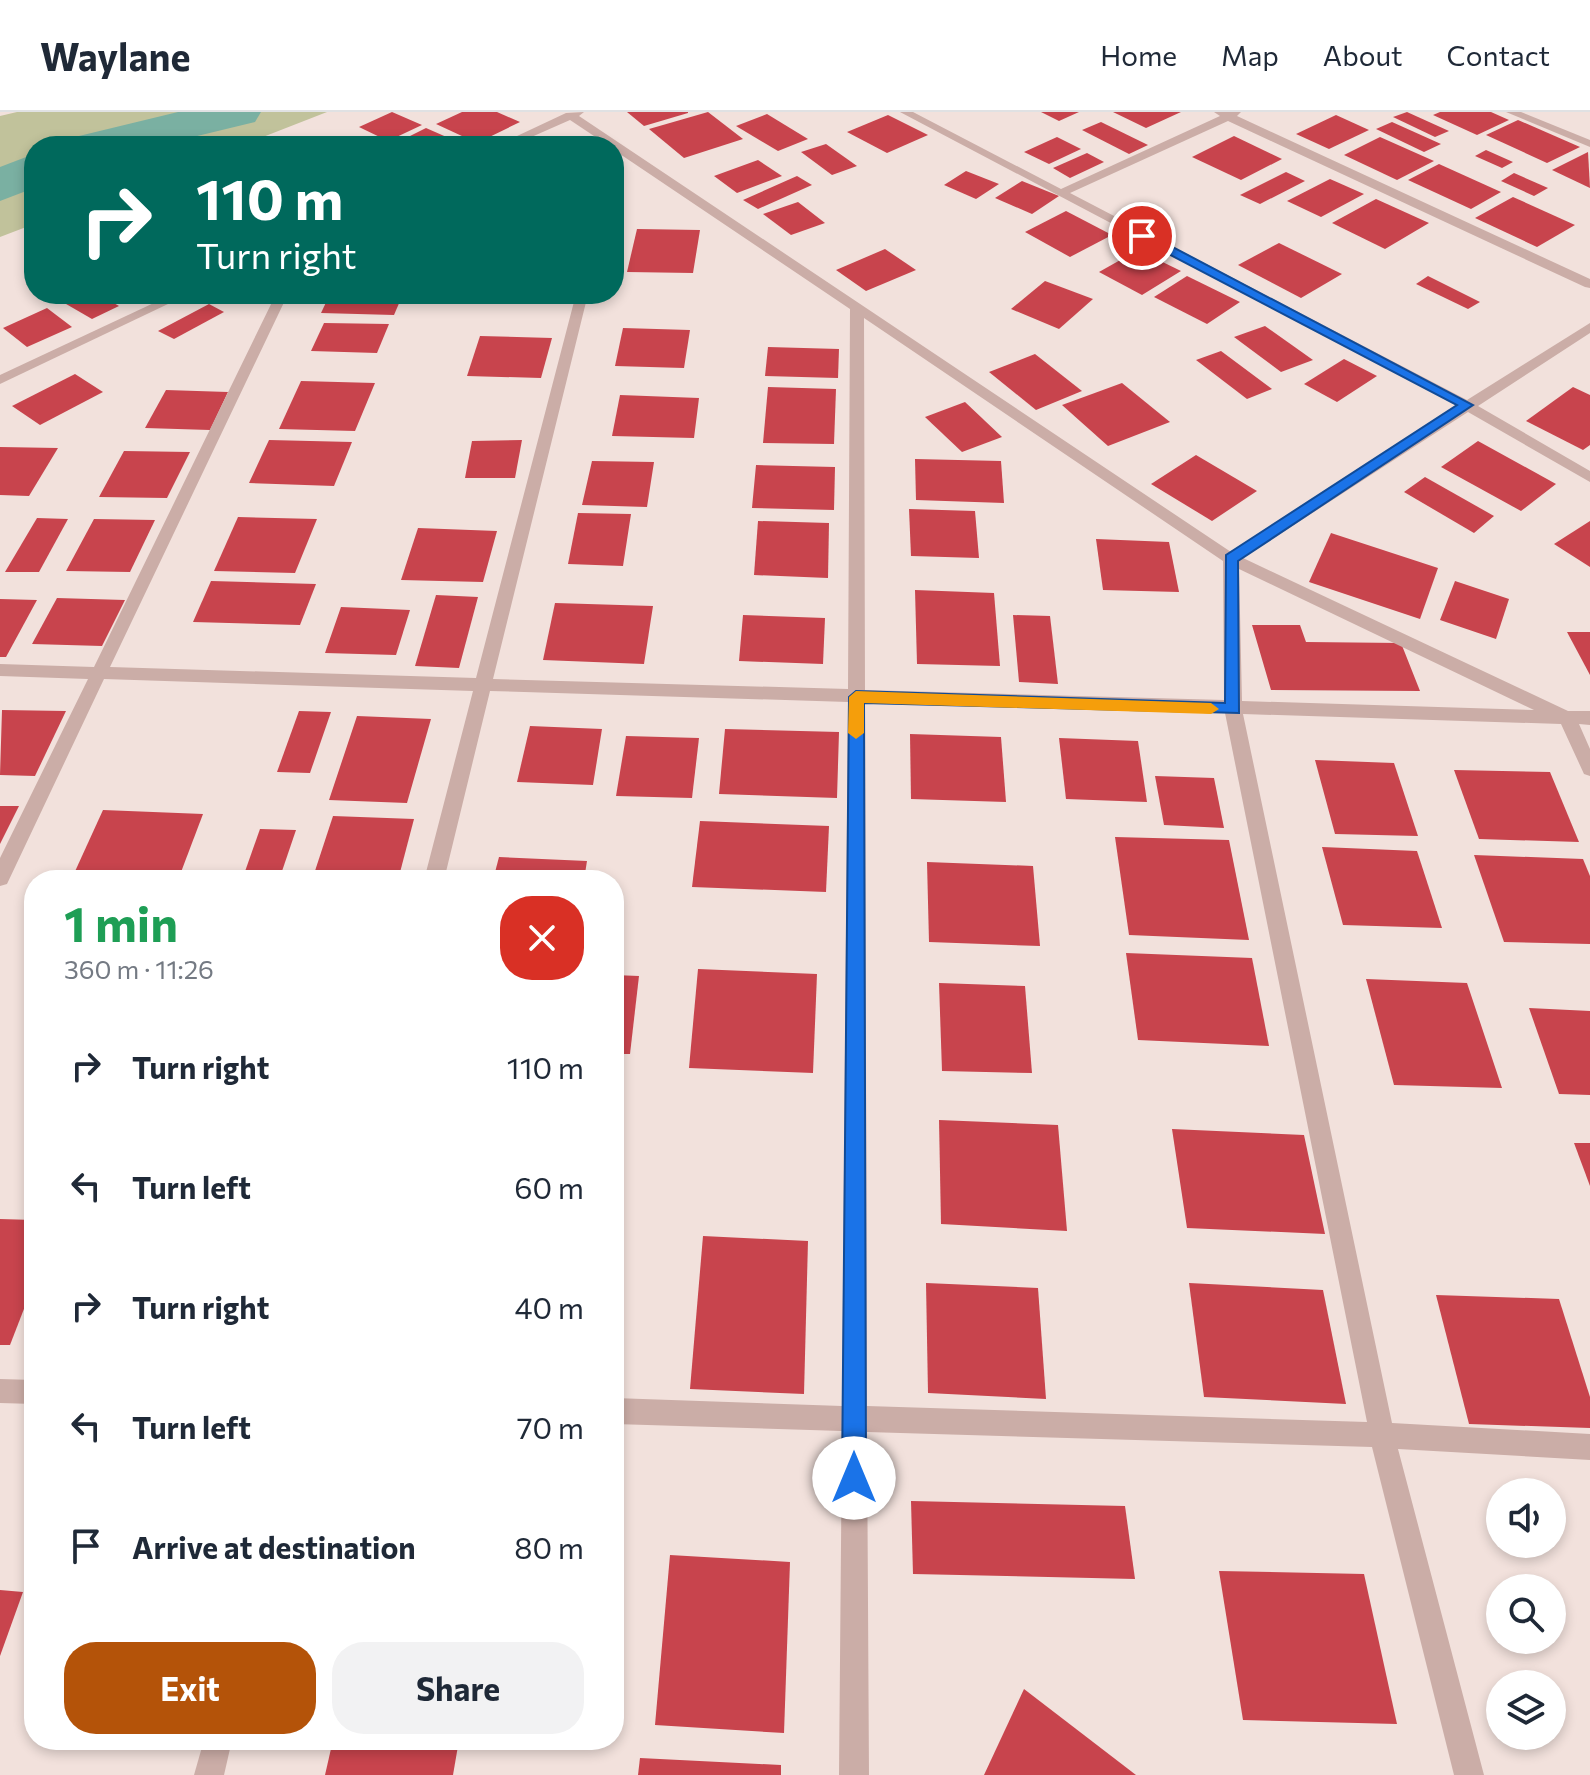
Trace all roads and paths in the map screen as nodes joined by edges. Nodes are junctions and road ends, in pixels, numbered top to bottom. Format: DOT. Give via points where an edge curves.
graph roads {
  1 [pos="905,112"];
  2 [pos="1511,112"];
  3 [pos="574,114"];
  4 [pos="1229,114"];
  5 [pos="524,136"];
  6 [pos="599,136"];
  7 [pos="1590,144"];
  8 [pos="624,157"];
  9 [pos="1061,193"];
  10 [pos="1590,284"];
  11 [pos="162,304"];
  12 [pos="277,304"];
  13 [pos="579,304"];
  14 [pos="857,308"];
  15 [pos="1590,327"];
  16 [pos="0,380"];
  17 [pos="1466,405"];
  18 [pos="1590,477"];
  19 [pos="1231,559"];
  20 [pos="0,670"];
  21 [pos="99,673"];
  22 [pos="483,686"];
  23 [pos="856,697"];
  24 [pos="1233,709"];
  25 [pos="1567,718"];
  26 [pos="1590,718"];
  27 [pos="1590,769"];
  28 [pos="437,870"];
  29 [pos="0,878"];
  30 [pos="0,1391"];
  31 [pos="24,1392"];
  32 [pos="624,1411"];
  33 [pos="854,1418"];
  34 [pos="1382,1435"];
  35 [pos="1590,1447"];
  36 [pos="215,1750"];
  37 [pos="209,1775"];
  38 [pos="854,1775"];
  39 [pos="1469,1775"];
  1 -- 9 [label="street"];
  2 -- 7 [label="street"];
  3 -- 5 [label="street"];
  3 -- 6 [label="street"];
  4 -- 9 [label="street"];
  4 -- 10 [label="street"];
  8 -- 14 [label="street"];
  9 -- 17 [label="street"];
  11 -- 16 [label="street"];
  12 -- 21 [label="street"];
  13 -- 22 [label="street"];
  14 -- 19 [label="street"];
  14 -- 23 [label="street"];
  15 -- 17 [label="street"];
  17 -- 18 [label="street"];
  17 -- 19 [label="street"];
  19 -- 24 [label="street"];
  19 -- 25 [label="street"];
  20 -- 21 [label="street"];
  21 -- 22 [label="street"];
  21 -- 29 [label="street"];
  22 -- 23 [label="street"];
  22 -- 28 [label="street"];
  23 -- 24 [label="street"];
  23 -- 33 [label="street"];
  24 -- 25 [label="street"];
  24 -- 34 [label="street"];
  25 -- 26 [label="street"];
  25 -- 27 [label="street"];
  30 -- 31 [label="street"];
  32 -- 33 [label="street"];
  33 -- 34 [label="street"];
  33 -- 38 [label="street"];
  34 -- 35 [label="street"];
  34 -- 39 [label="street"];
  36 -- 37 [label="street"];
}
